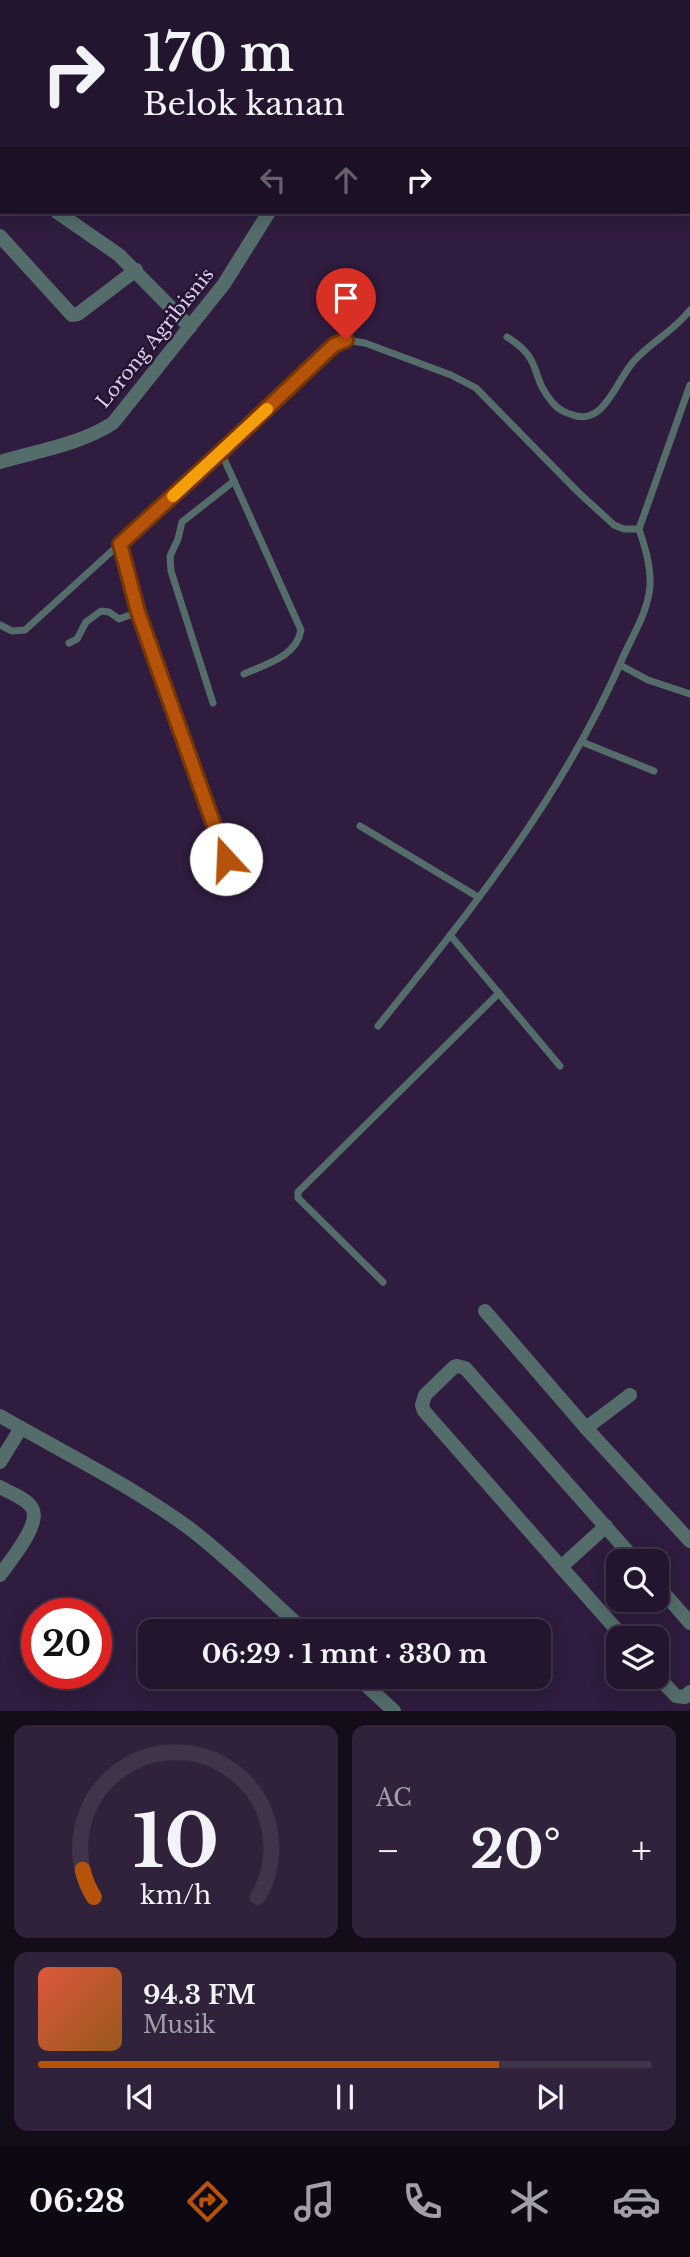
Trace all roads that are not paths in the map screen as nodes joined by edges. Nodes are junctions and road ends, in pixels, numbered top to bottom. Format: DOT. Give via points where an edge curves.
graph roads {
  1 [pos="60,214"];
  2 [pos="268,214"];
  3 [pos="0,236"];
  4 [pos="136,270"];
  5 [pos="690,310"];
  6 [pos="190,327"];
  7 [pos="507,337"];
  8 [pos="690,385"];
  9 [pos="221,452"];
  10 [pos="0,462"];
  11 [pos="234,481"];
  12 [pos="639,529"];
  13 [pos="120,544"];
  14 [pos="138,612"];
  15 [pos="0,625"];
  16 [pos="69,643"];
  17 [pos="620,665"];
  18 [pos="244,674"];
  19 [pos="690,694"];
  20 [pos="213,703"];
  21 [pos="582,742"];
  22 [pos="654,772"];
  23 [pos="360,826"];
  24 [pos="226,859"];
  25 [pos="478,897"];
  26 [pos="450,935"];
  27 [pos="499,993"];
  28 [pos="378,1026"];
  29 [pos="560,1066"];
  30 [pos="383,1282"];
  31 [pos="485,1311"];
  32 [pos="630,1395"];
  33 [pos="0,1416"];
  34 [pos="22,1428"];
  35 [pos="586,1428"];
  36 [pos="0,1462"];
  37 [pos="0,1487"];
  38 [pos="606,1526"];
  39 [pos="690,1541"];
  40 [pos="626,1549"];
  41 [pos="561,1567"];
  42 [pos="0,1575"];
  43 [pos="669,1599"];
  44 [pos="292,1619"];
  45 [pos="690,1623"];
  46 [pos="613,1626"];
  47 [pos="370,1689"];
  48 [pos="669,1689"];
  49 [pos="690,1692"];
  50 [pos="394,1711"];
  1 -- 4 [label="street"];
  2 -- 6 [label="street, Lorong Agribisnis" via="224,284"];
  3 -- 4 [label="street" via="72,315"];
  4 -- 6 [label="street"];
  5 -- 7 [label="lane" via="634,360 604,406 588,417 577,417 553,404 540,385 530,355"];
  6 -- 10 [label="street, Lorong Agribisnis" via="113,423"];
  8 -- 12 [label="lane"];
  9 -- 11 [label="lane"];
  9 -- 12 [label="lane" via="334,345 346,340 365,342 476,388 614,525"];
  9 -- 13 [label="lane"];
  11 -- 18 [label="lane" via="301,630 285,656"];
  11 -- 20 [label="lane" via="181,522 170,556"];
  12 -- 17 [label="lane" via="650,586 642,617"];
  13 -- 14 [label="lane"];
  13 -- 15 [label="lane" via="25,630 12,631"];
  14 -- 16 [label="lane" via="120,620 101,611"];
  14 -- 24 [label="lane"];
  17 -- 19 [label="lane"];
  17 -- 21 [label="lane"];
  21 -- 22 [label="lane"];
  21 -- 25 [label="lane" via="546,803"];
  23 -- 25 [label="lane"];
  25 -- 26 [label="lane"];
  26 -- 27 [label="lane"];
  26 -- 28 [label="lane"];
  27 -- 29 [label="lane"];
  27 -- 30 [label="lane" via="298,1192 298,1198"];
  31 -- 35 [label="street"];
  32 -- 35 [label="street"];
  33 -- 34 [label="street"];
  34 -- 36 [label="street"];
  34 -- 44 [label="street" via="186,1526"];
  35 -- 39 [label="street"];
  37 -- 42 [label="street" via="27,1503 35,1519"];
  38 -- 40 [label="street"];
  38 -- 41 [label="street"];
  38 -- 41 [label="street" via="465,1368 450,1370 422,1400 424,1411"];
  41 -- 46 [label="street"];
  43 -- 45 [label="street"];
  47 -- 50 [label="street"];
  48 -- 49 [label="street" via="676,1696"];
}
